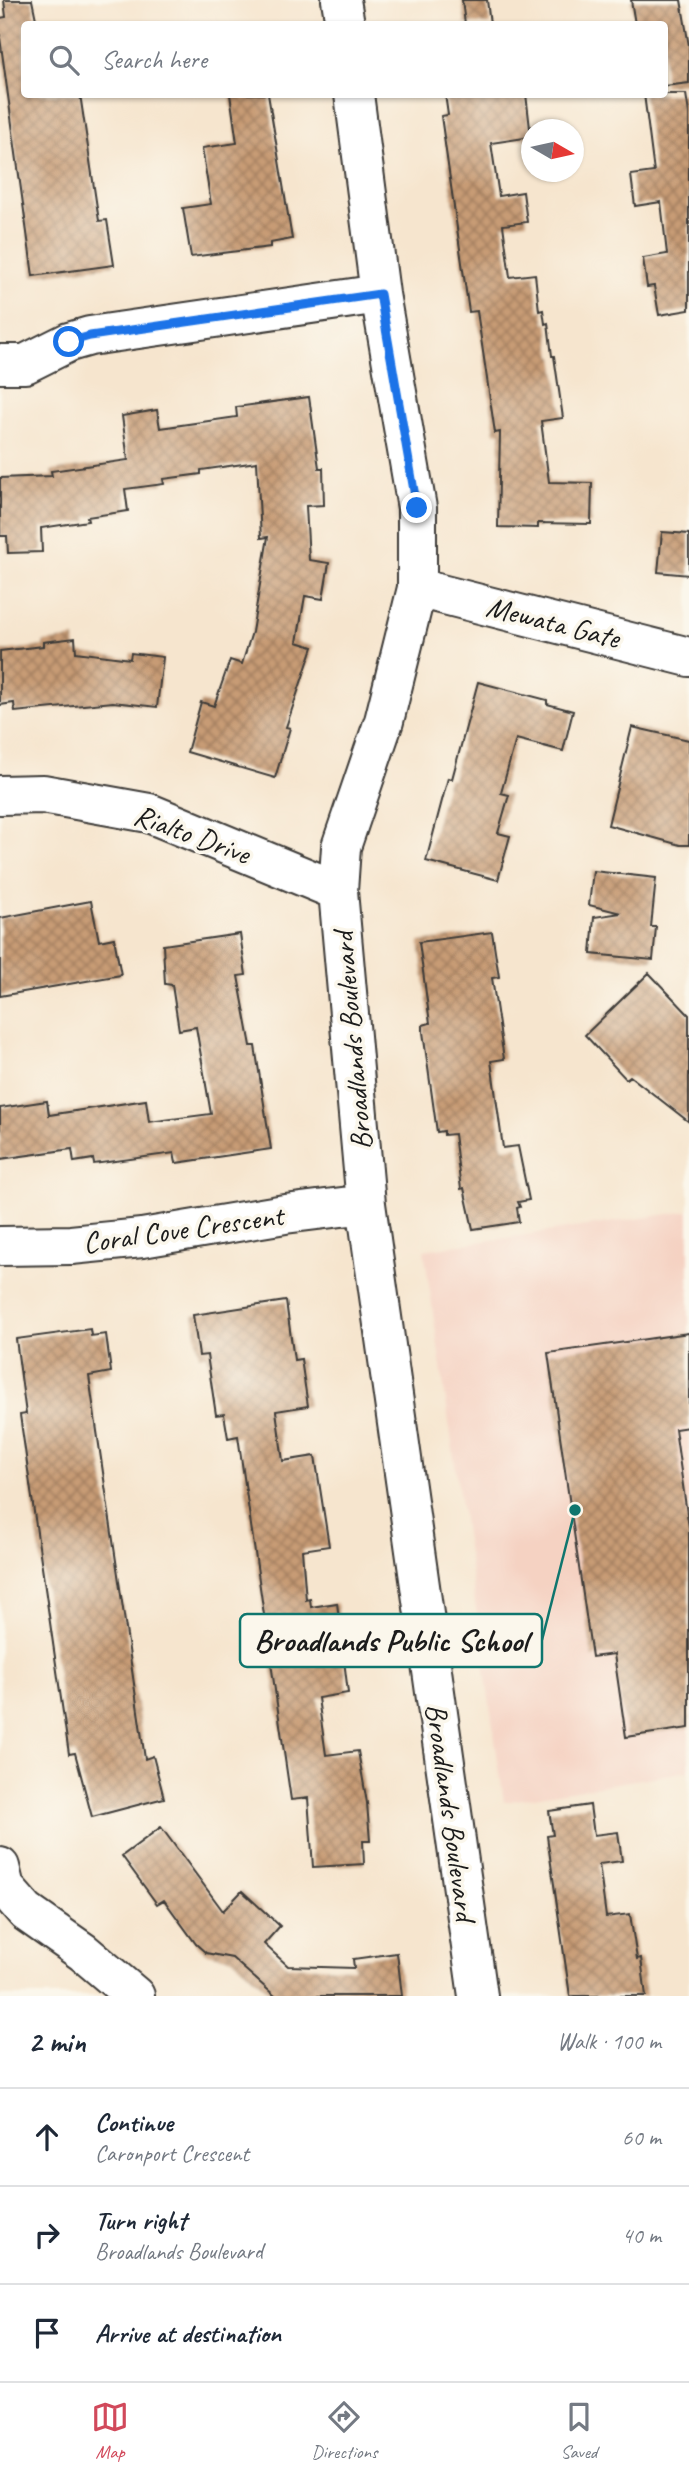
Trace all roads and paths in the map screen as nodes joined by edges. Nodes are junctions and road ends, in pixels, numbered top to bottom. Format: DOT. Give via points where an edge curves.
graph roads {
  1 [pos="341,0"];
  2 [pos="344,21"];
  3 [pos="355,98"];
  4 [pos="380,294"];
  5 [pos="0,364"];
  6 [pos="417,588"];
  7 [pos="689,657"];
  8 [pos="0,796"];
  9 [pos="338,891"];
  10 [pos="366,1204"];
  11 [pos="0,1246"];
  12 [pos="0,1867"];
  13 [pos="135,1996"];
  14 [pos="478,1996"];
  1 -- 2 [label="street"];
  3 -- 4 [label="street, Broadlands Boulevard"];
  4 -- 5 [label="street" via="90,336 26,364"];
  4 -- 6 [label="street, Broadlands Boulevard" via="417,508"];
  6 -- 7 [label="street, Mewata Gate"];
  6 -- 9 [label="street, Broadlands Boulevard" via="384,721 341,847"];
  8 -- 9 [label="street, Rialto Drive" via="43,794 149,813"];
  9 -- 10 [label="street, Broadlands Boulevard"];
  10 -- 11 [label="street, Coral Cove Crescent" via="142,1238"];
  10 -- 14 [label="street, Broadlands Boulevard"];
  12 -- 13 [label="street" via="5,1888 26,1912"];
}
